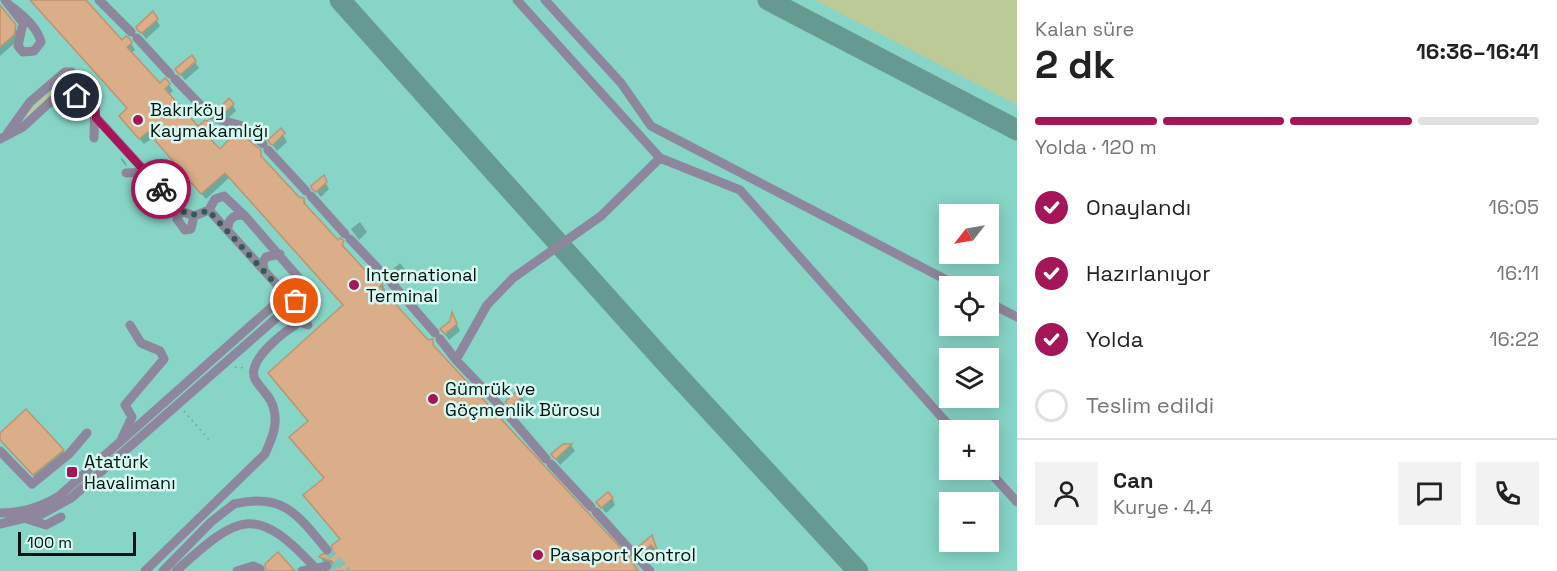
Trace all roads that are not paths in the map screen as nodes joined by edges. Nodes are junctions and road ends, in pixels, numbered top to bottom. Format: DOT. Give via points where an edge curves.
graph roads {
  1 [pos="99,0"];
  2 [pos="517,0"];
  3 [pos="545,0"];
  4 [pos="7,2"];
  5 [pos="87,90"];
  6 [pos="77,96"];
  7 [pos="94,115"];
  8 [pos="91,136"];
  9 [pos="2,139"];
  10 [pos="660,158"];
  11 [pos="144,169"];
  12 [pos="124,172"];
  13 [pos="208,210"];
  14 [pos="181,211"];
  15 [pos="194,216"];
  16 [pos="245,216"];
  17 [pos="228,230"];
  18 [pos="280,254"];
  19 [pos="264,270"];
  20 [pos="939,276"];
  21 [pos="304,284"];
  22 [pos="290,299"];
  23 [pos="999,308"];
  24 [pos="1017,317"];
  25 [pos="130,324"];
  26 [pos="308,326"];
  27 [pos="456,360"];
  28 [pos="944,420"];
  29 [pos="87,433"];
  30 [pos="122,447"];
  31 [pos="0,451"];
  32 [pos="996,480"];
  33 [pos="1017,502"];
  34 [pos="1,513"];
  35 [pos="61,517"];
  36 [pos="27,519"];
  37 [pos="1,525"];
  38 [pos="327,550"];
  39 [pos="260,569"];
  40 [pos="322,569"];
  41 [pos="145,571"];
  42 [pos="163,571"];
  43 [pos="177,571"];
  44 [pos="237,571"];
  45 [pos="302,571"];
  46 [pos="650,571"];
  1 -- 27 [label="lane" via="214,117 243,126 266,147 387,278"];
  2 -- 10 [label="lane"];
  3 -- 20 [label="lane" via="621,83 651,126"];
  4 -- 4 [label="lane" via="23,23 18,46 23,52 34,51 41,42 37,31"];
  5 -- 6 [label="lane"];
  5 -- 7 [label="lane" via="95,100"];
  5 -- 9 [label="lane" via="72,72 65,72 30,102"];
  6 -- 7 [label="lane"];
  6 -- 9 [label="lane" via="68,91 60,93 37,117"];
  7 -- 8 [label="lane"];
  7 -- 11 [label="lane"];
  10 -- 27 [label="lane" via="601,216 513,278 487,305"];
  10 -- 28 [label="lane" via="740,190"];
  11 -- 12 [label="lane"];
  11 -- 14 [label="lane"];
  13 -- 15 [label="lane"];
  13 -- 16 [label="lane" via="215,199 228,196"];
  13 -- 17 [label="lane"];
  14 -- 15 [label="lane"];
  14 -- 15 [label="lane" via="177,219 185,230 191,229"];
  16 -- 17 [label="lane" via="232,218"];
  16 -- 18 [label="lane"];
  17 -- 19 [label="lane"];
  18 -- 19 [label="lane" via="264,259"];
  18 -- 21 [label="lane"];
  19 -- 22 [label="lane"];
  21 -- 22 [label="lane" via="305,297 300,301"];
  21 -- 22 [label="lane" via="290,284"];
  22 -- 30 [label="lane" via="290,306"];
  23 -- 24 [label="lane"];
  25 -- 30 [label="lane" via="141,343 160,351 164,358 125,405 132,417"];
  26 -- 41 [label="lane" via="300,322 287,329 254,363 257,381 274,408 274,434 265,454"];
  27 -- 46 [label="lane"];
  29 -- 31 [label="lane" via="69,454 32,483"];
  30 -- 34 [label="lane" via="50,502 20,512"];
  30 -- 36 [label="lane" via="57,507"];
  32 -- 33 [label="lane"];
  34 -- 37 [label="lane"];
  35 -- 36 [label="lane" via="46,525"];
  36 -- 37 [label="lane"];
  38 -- 42 [label="lane, bridge" via="298,515 278,503 254,499 234,504 211,522"];
  39 -- 44 [label="lane" via="253,566"];
  40 -- 43 [label="lane" via="277,533 252,522 234,526 213,538"];
  40 -- 45 [label="lane, bridge"];
}
